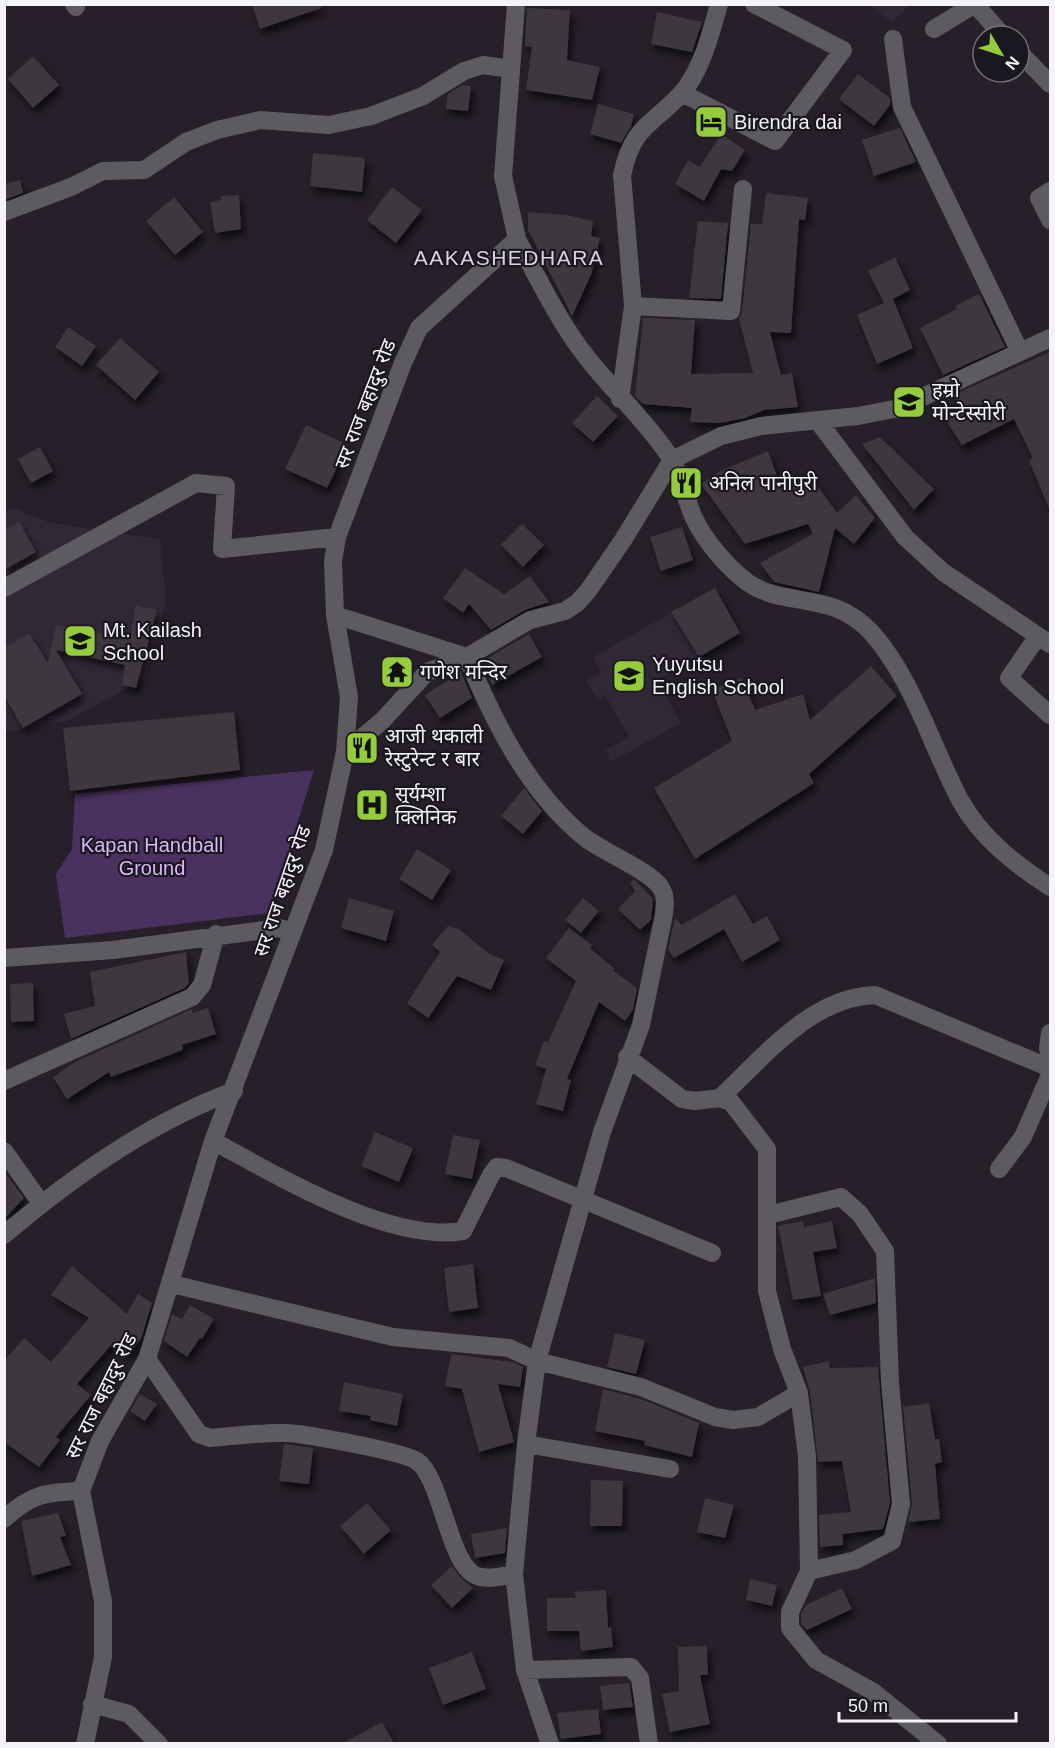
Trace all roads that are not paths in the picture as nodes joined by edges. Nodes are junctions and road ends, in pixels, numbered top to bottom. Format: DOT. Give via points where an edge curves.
graph roads {
  1 [pos="516,4"];
  2 [pos="719,4"];
  3 [pos="754,4"];
  4 [pos="975,4"];
  5 [pos="993,24"];
  6 [pos="934,29"];
  7 [pos="893,39"];
  8 [pos="1031,64"];
  9 [pos="511,69"];
  10 [pos="1050,84"];
  11 [pos="682,93"];
  12 [pos="743,189"];
  13 [pos="1050,191"];
  14 [pos="4,212"];
  15 [pos="1050,220"];
  16 [pos="517,239"];
  17 [pos="633,306"];
  18 [pos="1050,338"];
  19 [pos="1020,352"];
  20 [pos="620,399"];
  21 [pos="818,421"];
  22 [pos="672,460"];
  23 [pos="337,537"];
  24 [pos="4,588"];
  25 [pos="335,615"];
  26 [pos="1044,640"];
  27 [pos="467,657"];
  28 [pos="1050,715"];
  29 [pos="345,752"];
  30 [pos="1050,887"];
  31 [pos="293,932"];
  32 [pos="216,934"];
  33 [pos="4,958"];
  34 [pos="1050,1033"];
  35 [pos="627,1058"];
  36 [pos="1050,1058"];
  37 [pos="1050,1068"];
  38 [pos="1050,1076"];
  39 [pos="4,1081"];
  40 [pos="234,1091"];
  41 [pos="720,1098"];
  42 [pos="213,1141"];
  43 [pos="4,1151"];
  44 [pos="999,1169"];
  45 [pos="584,1200"];
  46 [pos="41,1203"];
  47 [pos="768,1215"];
  48 [pos="4,1235"];
  49 [pos="712,1253"];
  50 [pos="172,1284"];
  51 [pos="147,1359"];
  52 [pos="537,1361"];
  53 [pos="799,1394"];
  54 [pos="526,1444"];
  55 [pos="670,1468"];
  56 [pos="81,1491"];
  57 [pos="4,1519"];
  58 [pos="809,1571"];
  59 [pos="514,1574"];
  60 [pos="525,1670"];
  61 [pos="92,1704"];
  62 [pos="85,1743"];
  63 [pos="159,1743"];
  64 [pos="550,1743"];
  65 [pos="649,1743"];
  66 [pos="938,1743"];
  1 -- 9 [label="street"];
  2 -- 11 [label="street" via="698,66"];
  3 -- 11 [label="street" via="843,50 775,141"];
  4 -- 5 [label="street"];
  4 -- 6 [label="street"];
  7 -- 19 [label="street" via="902,107"];
  8 -- 10 [label="street"];
  9 -- 14 [label="street" via="483,65 423,96 371,116 329,125 260,120 217,130 186,142 144,170 103,171"];
  9 -- 16 [label="street" via="503,176"];
  11 -- 17 [label="street" via="640,129 626,154 622,175"];
  12 -- 17 [label="street" via="731,311"];
  13 -- 15 [label="street" via="1039,198"];
  16 -- 20 [label="street" via="570,334"];
  16 -- 23 [label="street, सर राज बहादुर रोड" via="419,328"];
  17 -- 20 [label="street"];
  18 -- 19 [label="street"];
  19 -- 21 [label="street" via="899,408"];
  20 -- 22 [label="street" via="650,428"];
  21 -- 22 [label="street" via="761,426 721,436"];
  21 -- 26 [label="street" via="905,537 943,572"];
  22 -- 27 [label="street" via="577,603 565,611 530,620"];
  22 -- 30 [label="street" via="694,519 722,558 748,582 765,591 827,604 849,614 870,631 891,659 966,808 1013,862"];
  23 -- 24 [label="street" via="222,549 226,486 196,483"];
  23 -- 25 [label="street, सर राज बहादुर रोड" via="333,561"];
  25 -- 27 [label="street"];
  25 -- 29 [label="street, सर राज बहादुर रोड" via="349,697"];
  26 -- 28 [label="street" via="1009,678"];
  27 -- 29 [label="street" via="427,672 382,721"];
  27 -- 35 [label="street" via="489,710 537,788 584,838 657,882 662,889 662,926 641,1025"];
  29 -- 31 [label="street, सर राज बहादुर रोड" via="324,850"];
  31 -- 32 [label="street" via="279,928"];
  31 -- 40 [label="street, सर राज बहादुर रोड"];
  32 -- 33 [label="street" via="113,950"];
  32 -- 39 [label="street" via="202,985 192,997"];
  34 -- 36 [label="street"];
  35 -- 41 [label="street" via="682,1099"];
  35 -- 45 [label="street"];
  37 -- 41 [label="street" via="875,995 816,1011"];
  38 -- 44 [label="street" via="1023,1137"];
  40 -- 42 [label="street, सर राज बहादुर रोड"];
  40 -- 46 [label="street" via="203,1102 124,1146"];
  41 -- 47 [label="street" via="731,1102 767,1149"];
  42 -- 45 [label="street" via="364,1216 400,1229 464,1231 497,1167"];
  42 -- 50 [label="street, सर राज बहादुर रोड"];
  43 -- 46 [label="street"];
  45 -- 49 [label="street"];
  45 -- 52 [label="street"];
  46 -- 48 [label="street"];
  47 -- 53 [label="street" via="767,1291"];
  47 -- 58 [label="street" via="840,1197 860,1214 885,1251 890,1383 901,1504 892,1541 856,1560"];
  50 -- 51 [label="street, सर राज बहादुर रोड"];
  50 -- 52 [label="street" via="393,1337 510,1348"];
  51 -- 56 [label="street, सर राज बहादुर रोड" via="100,1441"];
  51 -- 59 [label="street" via="199,1434 210,1438 288,1433 416,1460 429,1472 447,1530 467,1568 482,1577"];
  52 -- 53 [label="street" via="641,1387 715,1418 758,1417"];
  52 -- 54 [label="street"];
  53 -- 58 [label="street" via="807,1456"];
  54 -- 55 [label="street"];
  54 -- 59 [label="street"];
  56 -- 57 [label="street" via="46,1492"];
  56 -- 61 [label="street, सर राज बहादुर रोड" via="103,1601 103,1657"];
  58 -- 66 [label="street" via="790,1611 790,1629 816,1660 872,1691"];
  59 -- 60 [label="street"];
  60 -- 64 [label="street"];
  60 -- 65 [label="street" via="631,1667 640,1678"];
  61 -- 62 [label="street, सर राज बहादुर रोड"];
  61 -- 63 [label="street" via="129,1714"];
}
